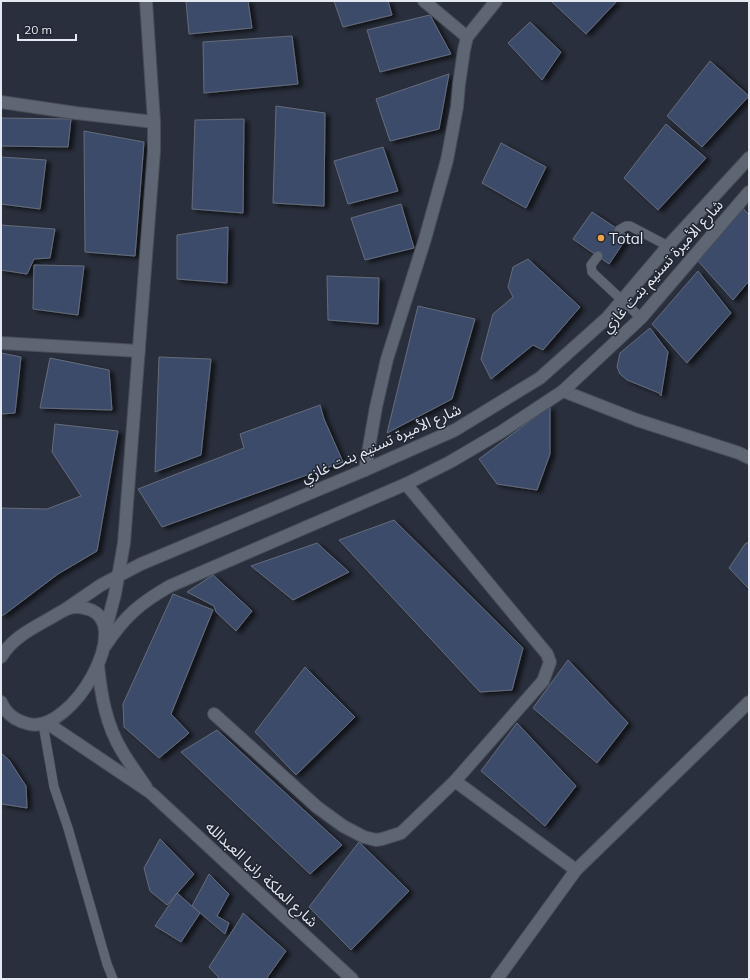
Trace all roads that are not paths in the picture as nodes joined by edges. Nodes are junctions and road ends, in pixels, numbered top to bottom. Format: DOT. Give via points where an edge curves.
graph roads {
  1 [pos="146,1"];
  2 [pos="424,1"];
  3 [pos="496,1"];
  4 [pos="467,37"];
  5 [pos="1,102"];
  6 [pos="154,122"];
  7 [pos="749,158"];
  8 [pos="749,192"];
  9 [pos="619,230"];
  10 [pos="668,246"];
  11 [pos="598,256"];
  12 [pos="622,301"];
  13 [pos="641,318"];
  14 [pos="1,343"];
  15 [pos="139,351"];
  16 [pos="563,391"];
  17 [pos="749,458"];
  18 [pos="365,470"];
  19 [pos="406,484"];
  20 [pos="119,575"];
  21 [pos="66,609"];
  22 [pos="105,632"];
  23 [pos="105,646"];
  24 [pos="2,651"];
  25 [pos="98,664"];
  26 [pos="749,702"];
  27 [pos="1,704"];
  28 [pos="214,714"];
  29 [pos="45,723"];
  30 [pos="455,781"];
  31 [pos="150,793"];
  32 [pos="576,870"];
  33 [pos="113,979"];
  34 [pos="352,979"];
  35 [pos="497,979"];
  1 -- 6 [label="street"];
  2 -- 4 [label="street"];
  3 -- 4 [label="street"];
  4 -- 18 [label="street" via="447,160 387,359"];
  5 -- 6 [label="street"];
  6 -- 15 [label="street" via="152,184"];
  7 -- 10 [label="street, شارع الأميرة تسنيم بنت غازي"];
  8 -- 13 [label="street, شارع الأميرة تسنيم بنت غازي"];
  9 -- 10 [label="lane" via="630,226"];
  10 -- 12 [label="street, شارع الأميرة تسنيم بنت غازي"];
  11 -- 12 [label="lane" via="591,265 592,272"];
  12 -- 13 [label="lane"];
  12 -- 18 [label="street, شارع الأميرة تسنيم بنت غازي" via="607,318 540,378 455,430"];
  13 -- 16 [label="street, شارع الأميرة تسنيم بنت غازي"];
  14 -- 15 [label="street"];
  15 -- 20 [label="street" via="127,511"];
  16 -- 17 [label="street" via="637,420"];
  16 -- 19 [label="street, شارع الأميرة تسنيم بنت غازي" via="501,432"];
  18 -- 20 [label="street, شارع الأميرة تسنيم بنت غازي"];
  19 -- 23 [label="street, شارع الأميرة تسنيم بنت غازي" via="170,586 133,611"];
  19 -- 30 [label="street" via="547,654 550,662 543,681"];
  20 -- 21 [label="street, شارع الأميرة تسنيم بنت غازي"];
  20 -- 22 [label="street"];
  21 -- 22 [label="street" via="79,606 92,610 101,619"];
  21 -- 24 [label="street, شارع الأميرة تسنيم بنت غازي" via="15,638"];
  22 -- 23 [label="street"];
  23 -- 25 [label="street"];
  25 -- 29 [label="street" via="79,697 66,711"];
  25 -- 31 [label="street, شارع الملكة رانيا العبدالله" via="105,709 112,730 121,750"];
  26 -- 32 [label="street"];
  27 -- 29 [label="street" via="9,715 20,722 32,725"];
  28 -- 30 [label="street" via="317,807 343,826 364,837 376,840 400,833"];
  29 -- 31 [label="street, شارع الملكة رانيا العبدالله"];
  29 -- 33 [label="lane" via="54,787"];
  30 -- 32 [label="street"];
  31 -- 34 [label="street, شارع الملكة رانيا العبدالله"];
  32 -- 35 [label="street"];
}
